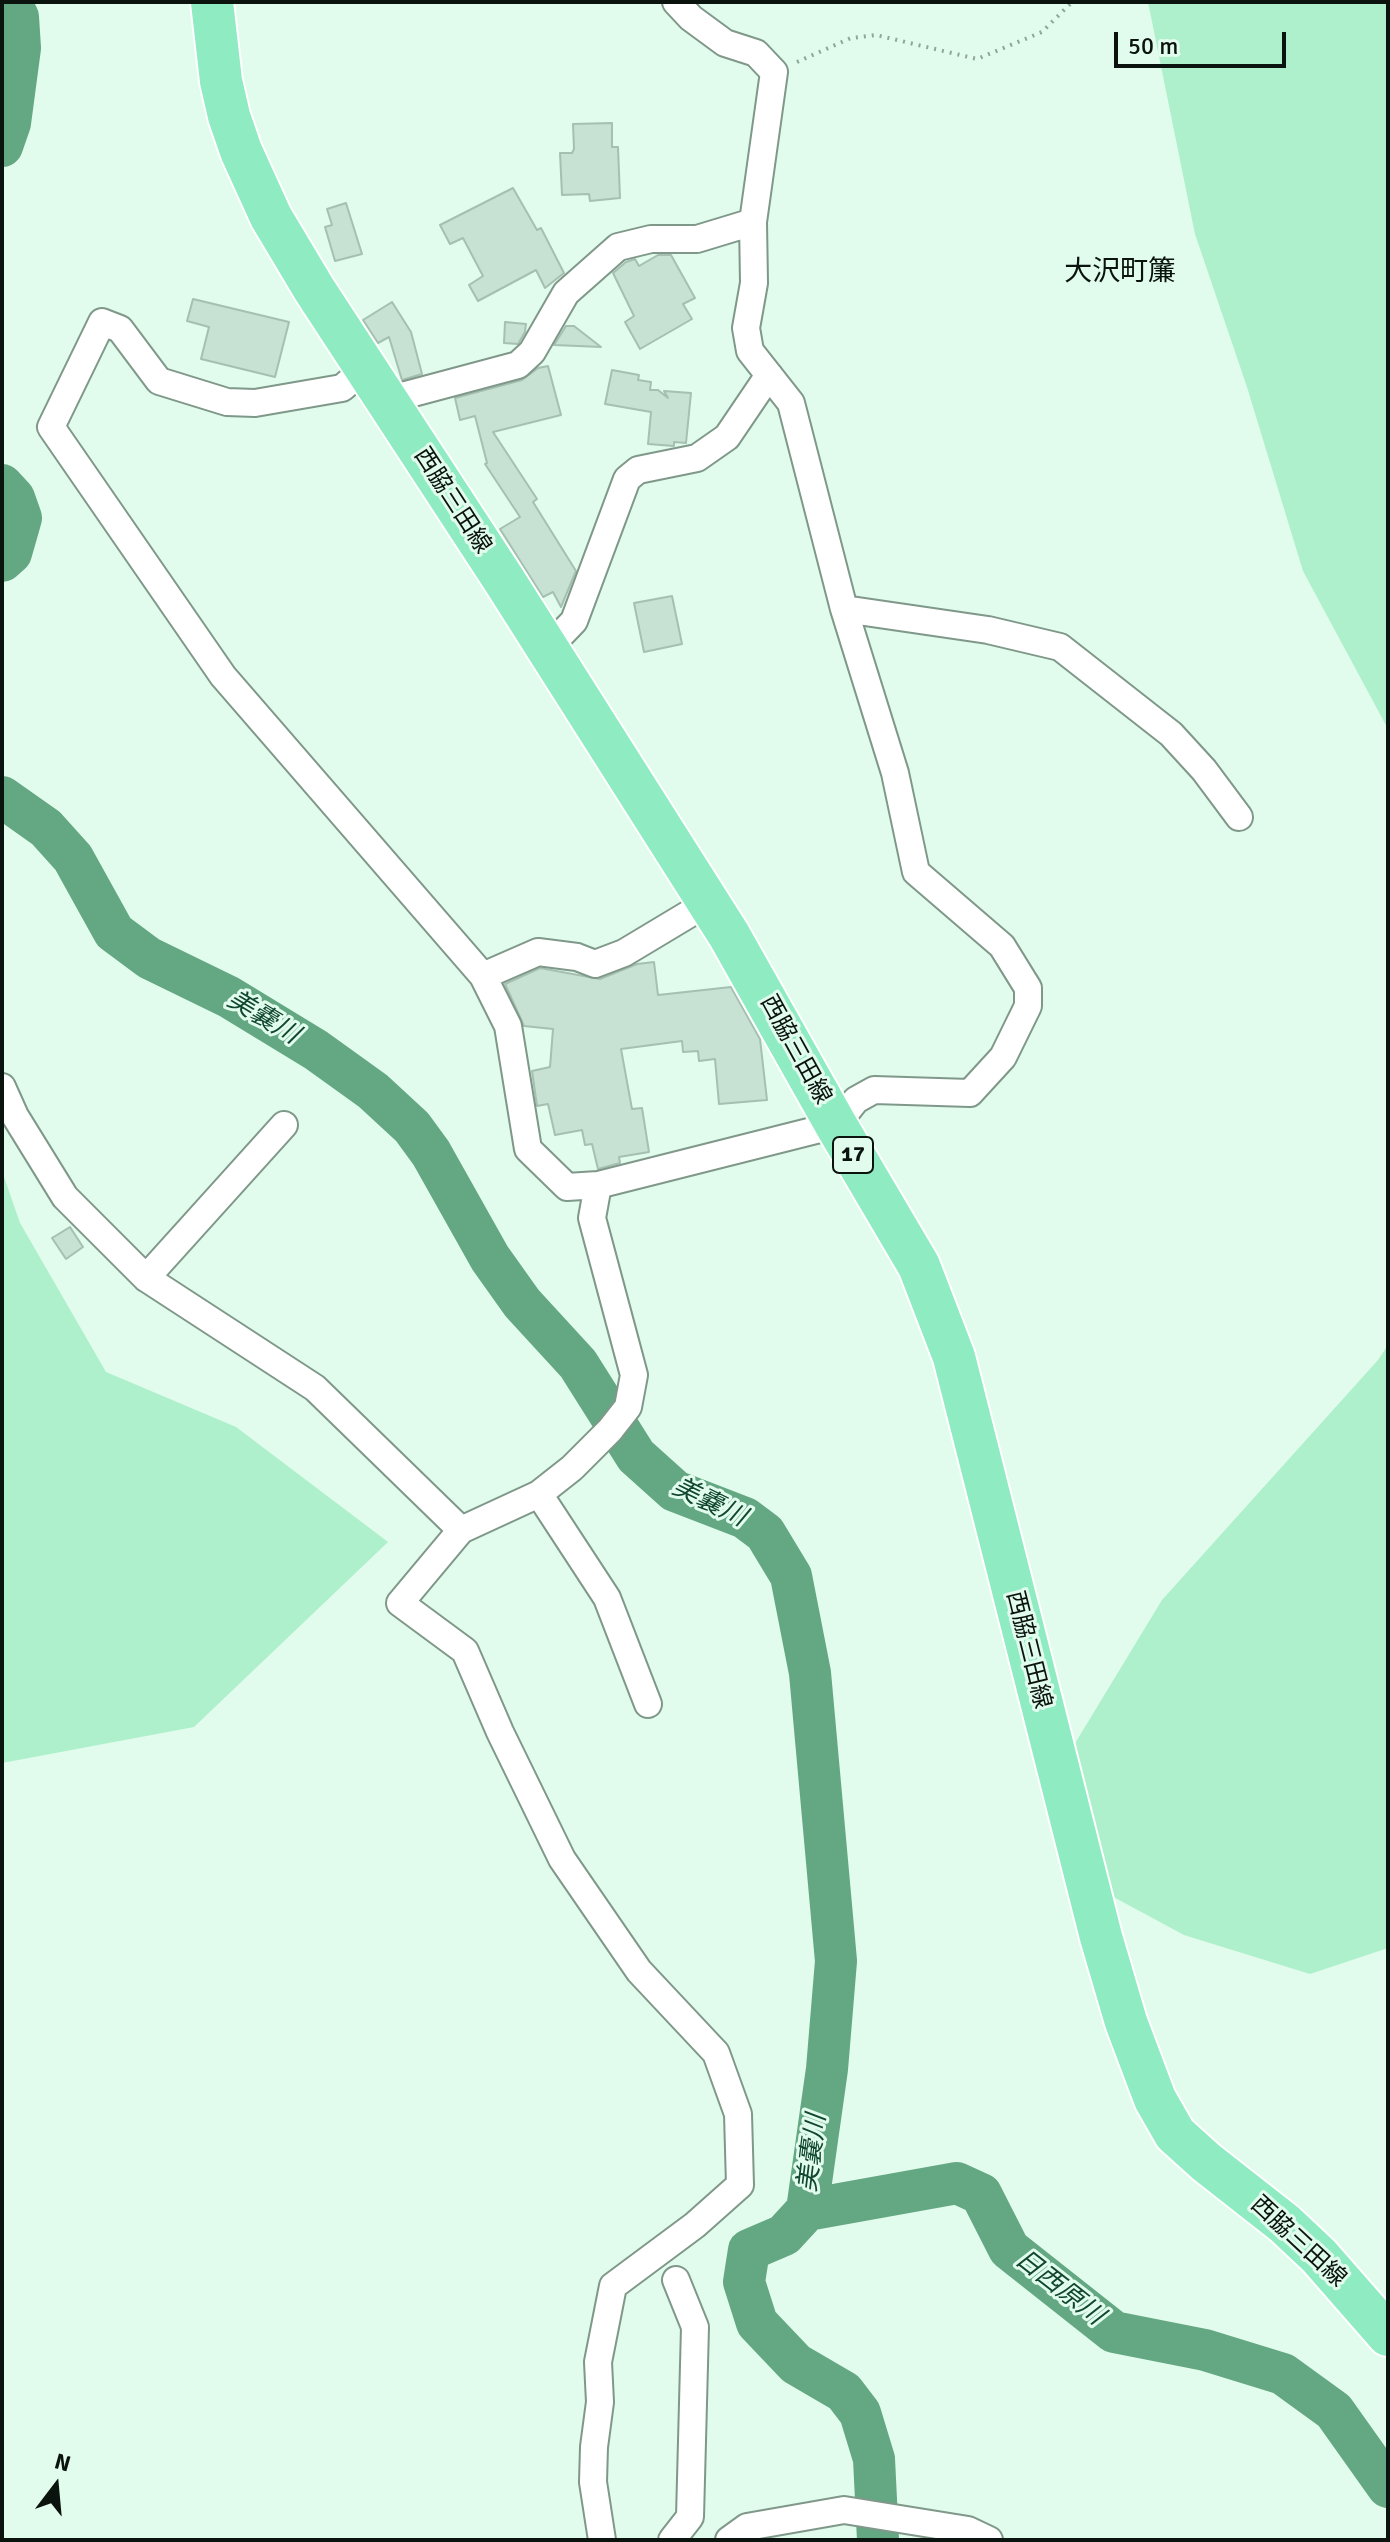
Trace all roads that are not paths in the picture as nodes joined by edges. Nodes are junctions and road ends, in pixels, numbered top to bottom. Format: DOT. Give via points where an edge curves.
graph roads {
  1 [pos="212,2"];
  2 [pos="676,2"];
  3 [pos="753,222"];
  4 [pos="769,375"];
  5 [pos="376,384"];
  6 [pos="844,609"];
  7 [pos="548,648"];
  8 [pos="1239,817"];
  9 [pos="709,902"];
  10 [pos="483,976"];
  11 [pos="2,1087"];
  12 [pos="284,1125"];
  13 [pos="836,1125"];
  14 [pos="598,1185"];
  15 [pos="146,1278"];
  16 [pos="539,1494"];
  17 [pos="461,1530"];
  18 [pos="648,1704"];
  19 [pos="676,2280"];
  20 [pos="1388,2335"];
  21 [pos="602,2540"];
  22 [pos="672,2540"];
  23 [pos="729,2540"];
  24 [pos="989,2540"];
  1 -- 5 [label="main road, 西脇三田線 / 17" via="221,81 250,173 285,241"];
  2 -- 3 [label="street" via="725,43 756,53 774,72"];
  3 -- 4 [label="street" via="754,283 746,328 750,351"];
  3 -- 5 [label="street" via="697,239 651,239 618,247 566,293 532,352 518,365"];
  4 -- 6 [label="street" via="791,403"];
  4 -- 7 [label="street" via="727,437 697,458 638,470 627,479 574,621"];
  5 -- 7 [label="main road, 西脇三田線 / 17"];
  5 -- 10 [label="street" via="255,403 227,402 159,381 120,329 102,322 51,427 223,676"];
  6 -- 8 [label="street" via="988,630 1060,647 1171,734"];
  6 -- 13 [label="street" via="895,773 916,872 1002,946 1028,988 1028,1006 1003,1057 970,1093 874,1090 856,1100"];
  7 -- 9 [label="main road, 西脇三田線 / 17"];
  9 -- 10 [label="street" via="624,953 595,964 538,952"];
  9 -- 13 [label="main road, 西脇三田線 / 17"];
  10 -- 14 [label="street" via="508,1026 528,1149 567,1187"];
  11 -- 15 [label="street" via="65,1197"];
  12 -- 15 [label="street"];
  13 -- 14 [label="street"];
  13 -- 20 [label="main road, 西脇三田線 / 17" via="919,1266 954,1357 1101,1937 1155,2099 1175,2134 1308,2245"];
  14 -- 16 [label="street" via="592,1218 634,1375 628,1407 572,1468"];
  15 -- 17 [label="street" via="315,1388"];
  16 -- 17 [label="street"];
  16 -- 18 [label="street" via="607,1598"];
  17 -- 21 [label="street" via="400,1603 465,1651 562,1859 639,1971 716,2053 738,2114 740,2185 613,2286 598,2362 594,2447"];
  19 -- 22 [label="street" via="695,2327 690,2517"];
  23 -- 24 [label="street" via="747,2527 844,2510 968,2530"];
}
